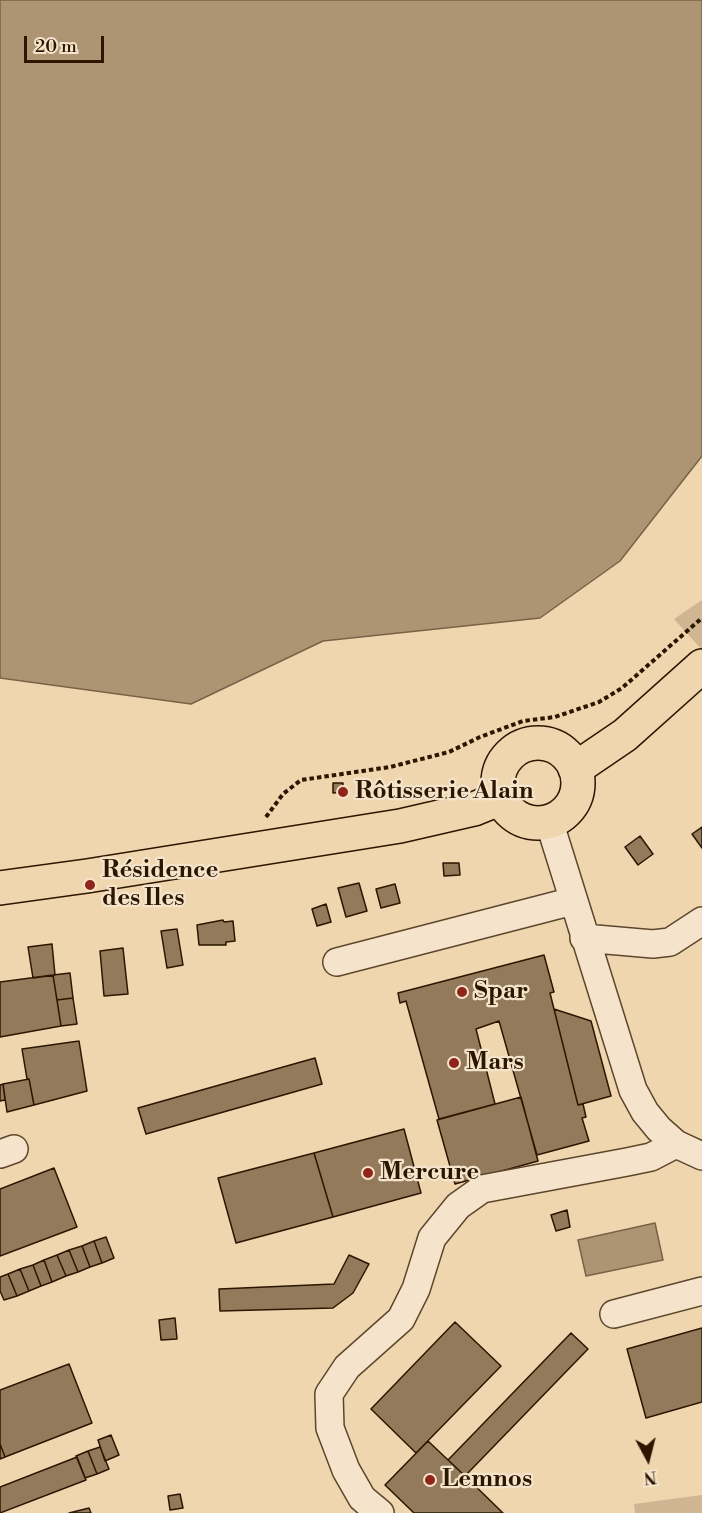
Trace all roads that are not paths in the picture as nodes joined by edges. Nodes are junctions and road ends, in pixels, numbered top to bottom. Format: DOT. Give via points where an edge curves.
graph roads {
  1 [pos="702,666"];
  2 [pos="575,769"];
  3 [pos="501,798"];
  4 [pos="549,821"];
  5 [pos="0,888"];
  6 [pos="573,901"];
  7 [pos="702,921"];
  8 [pos="584,938"];
  9 [pos="337,962"];
  10 [pos="676,1144"];
  11 [pos="702,1156"];
  12 [pos="702,1291"];
  13 [pos="614,1314"];
  14 [pos="380,1513"];
  1 -- 2 [label="main road" via="625,735"];
  2 -- 3 [label="main road" via="564,754 548,744 524,746 504,761 499,773"];
  2 -- 4 [label="main road" via="577,795 561,816"];
  3 -- 4 [label="main road" via="521,819"];
  3 -- 5 [label="main road" via="474,809 400,826"];
  4 -- 6 [label="street"];
  6 -- 8 [label="street"];
  6 -- 9 [label="street"];
  7 -- 8 [label="street" via="670,942"];
  8 -- 10 [label="street" via="633,1090 645,1112"];
  10 -- 11 [label="street"];
  10 -- 14 [label="street" via="635,1161 482,1188 458,1206 432,1238 416,1289 401,1319 347,1367 329,1394 330,1428 346,1470 362,1498"];
  12 -- 13 [label="street"];
}
